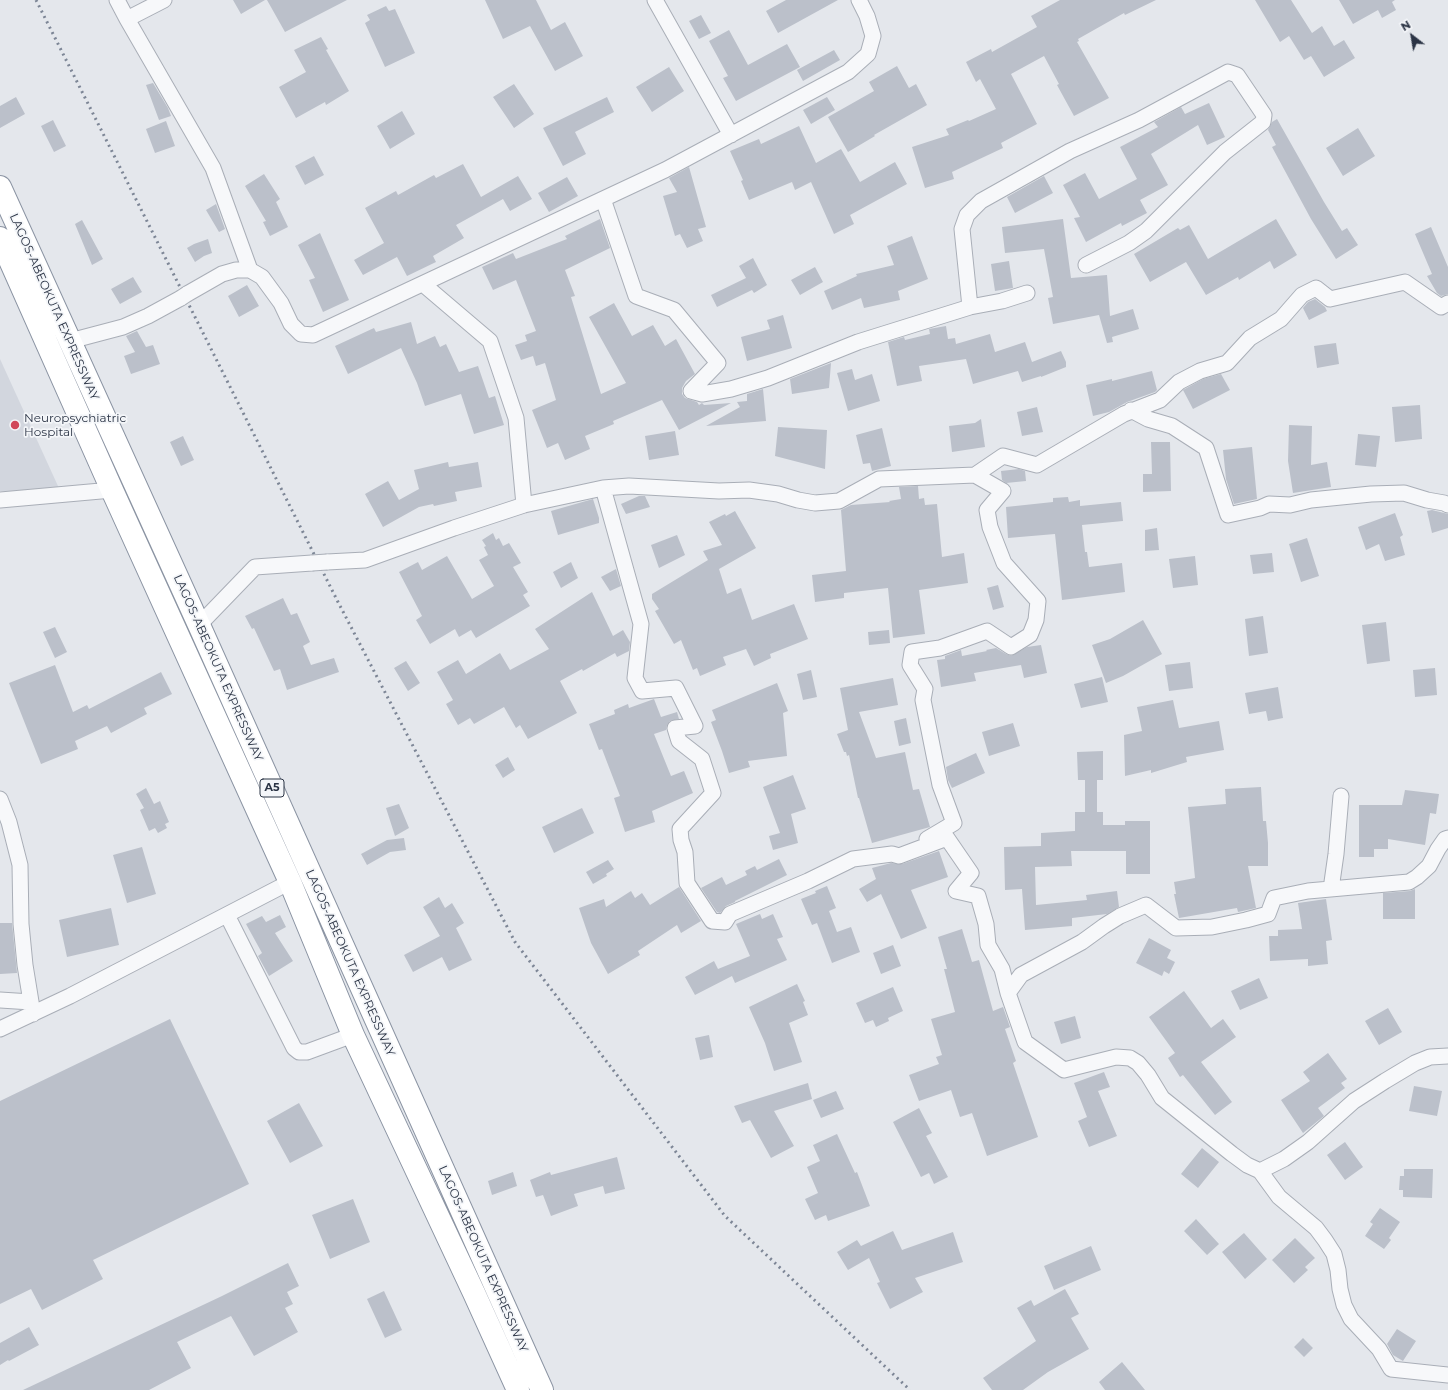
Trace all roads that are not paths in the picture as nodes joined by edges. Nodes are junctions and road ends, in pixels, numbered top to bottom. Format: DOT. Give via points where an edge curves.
graph roads {
  1 [pos="117,0"];
  2 [pos="164,0"];
  3 [pos="655,0"];
  4 [pos="859,0"];
  5 [pos="127,19"];
  6 [pos="731,135"];
  7 [pos="0,187"];
  8 [pos="603,199"];
  9 [pos="0,238"];
  10 [pos="1086,265"];
  11 [pos="250,270"];
  12 [pos="423,284"];
  13 [pos="1027,292"];
  14 [pos="1448,303"];
  15 [pos="970,307"];
  16 [pos="70,341"];
  17 [pos="1131,410"];
  18 [pos="975,475"];
  19 [pos="603,488"];
  20 [pos="112,490"];
  21 [pos="0,500"];
  22 [pos="524,505"];
  23 [pos="1448,505"];
  24 [pos="199,625"];
  25 [pos="1340,796"];
  26 [pos="0,799"];
  27 [pos="1448,838"];
  28 [pos="899,856"];
  29 [pos="290,882"];
  30 [pos="1331,889"];
  31 [pos="227,915"];
  32 [pos="1008,993"];
  33 [pos="0,1000"];
  34 [pos="32,1008"];
  35 [pos="0,1029"];
  36 [pos="353,1035"];
  37 [pos="1448,1056"];
  38 [pos="1260,1171"];
  39 [pos="1448,1375"];
  40 [pos="518,1390"];
  41 [pos="542,1390"];
  1 -- 5 [label="street"];
  2 -- 5 [label="street"];
  3 -- 6 [label="street"];
  4 -- 6 [label="street" via="873,36 868,54 848,72"];
  5 -- 11 [label="street" via="212,168"];
  6 -- 8 [label="street"];
  7 -- 16 [label="highway, LAGOS-ABEOKUTA EXPRESSWAY / A5"];
  8 -- 12 [label="street"];
  8 -- 15 [label="street" via="636,296 674,310 718,363 691,391 702,394 761,380 858,342"];
  9 -- 20 [label="highway, LAGOS-ABEOKUTA EXPRESSWAY / A5"];
  10 -- 15 [label="street" via="1130,243 1146,231 1225,152 1262,122 1264,115 1237,75 1228,72 1139,120 1070,152 981,201 967,215 962,229"];
  11 -- 12 [label="street" via="262,277 301,334 313,335"];
  11 -- 16 [label="street" via="222,274 148,316 123,327"];
  12 -- 22 [label="street" via="490,341 516,418"];
  13 -- 15 [label="street" via="1002,301"];
  14 -- 17 [label="street" via="1441,307 1405,282 1330,299 1316,288 1302,295 1281,319 1250,338 1227,363 1200,371 1179,382 1160,400"];
  16 -- 24 [label="highway, LAGOS-ABEOKUTA EXPRESSWAY / A5"];
  17 -- 18 [label="street" via="1037,465 1003,456"];
  17 -- 23 [label="street" via="1148,419 1172,426 1206,448 1228,514 1268,504 1290,505 1311,500 1371,494 1404,493"];
  18 -- 19 [label="street" via="879,479 839,502 815,503 749,490 629,486"];
  18 -- 28 [label="street" via="1003,491 987,510 990,527 1004,563 1038,601 1036,620 1030,635 1011,647 987,631 940,648 912,652 910,665 925,689 923,700 940,785 954,823"];
  19 -- 22 [label="street"];
  19 -- 28 [label="street" via="641,624 636,678 642,691 676,688 695,726 675,728 679,741 702,759 713,793 680,829 685,852 687,883 712,920 725,922 730,914 853,859 892,854"];
  20 -- 21 [label="street"];
  20 -- 29 [label="highway, LAGOS-ABEOKUTA EXPRESSWAY / A5"];
  22 -- 24 [label="street, bridge" via="365,560 255,566"];
  24 -- 41 [label="highway, LAGOS-ABEOKUTA EXPRESSWAY / A5"];
  25 -- 30 [label="street"];
  26 -- 34 [label="street" via="20,864 22,938"];
  27 -- 30 [label="street" via="1438,849 1429,866 1408,882"];
  28 -- 32 [label="street" via="947,838 971,873 956,891 978,896 986,924 988,945 1002,969"];
  29 -- 31 [label="street"];
  29 -- 36 [label="highway, LAGOS-ABEOKUTA EXPRESSWAY / A5"];
  30 -- 32 [label="street" via="1274,898 1268,914 1212,927 1176,928 1146,905 1120,916 1082,942 1021,975"];
  31 -- 34 [label="street" via="84,989"];
  31 -- 36 [label="street" via="294,1048 299,1052 307,1052"];
  32 -- 38 [label="street" via="1025,1042 1043,1056 1064,1070 1116,1057 1130,1058 1138,1063 1162,1098 1232,1154"];
  33 -- 34 [label="street"];
  34 -- 35 [label="street"];
  36 -- 40 [label="highway, LAGOS-ABEOKUTA EXPRESSWAY / A5"];
  37 -- 38 [label="street" via="1430,1057 1391,1077 1354,1101 1308,1142 1284,1159"];
  38 -- 39 [label="street" via="1279,1197 1316,1228 1325,1240 1334,1254 1344,1305 1351,1320 1379,1349 1391,1369"];
}
